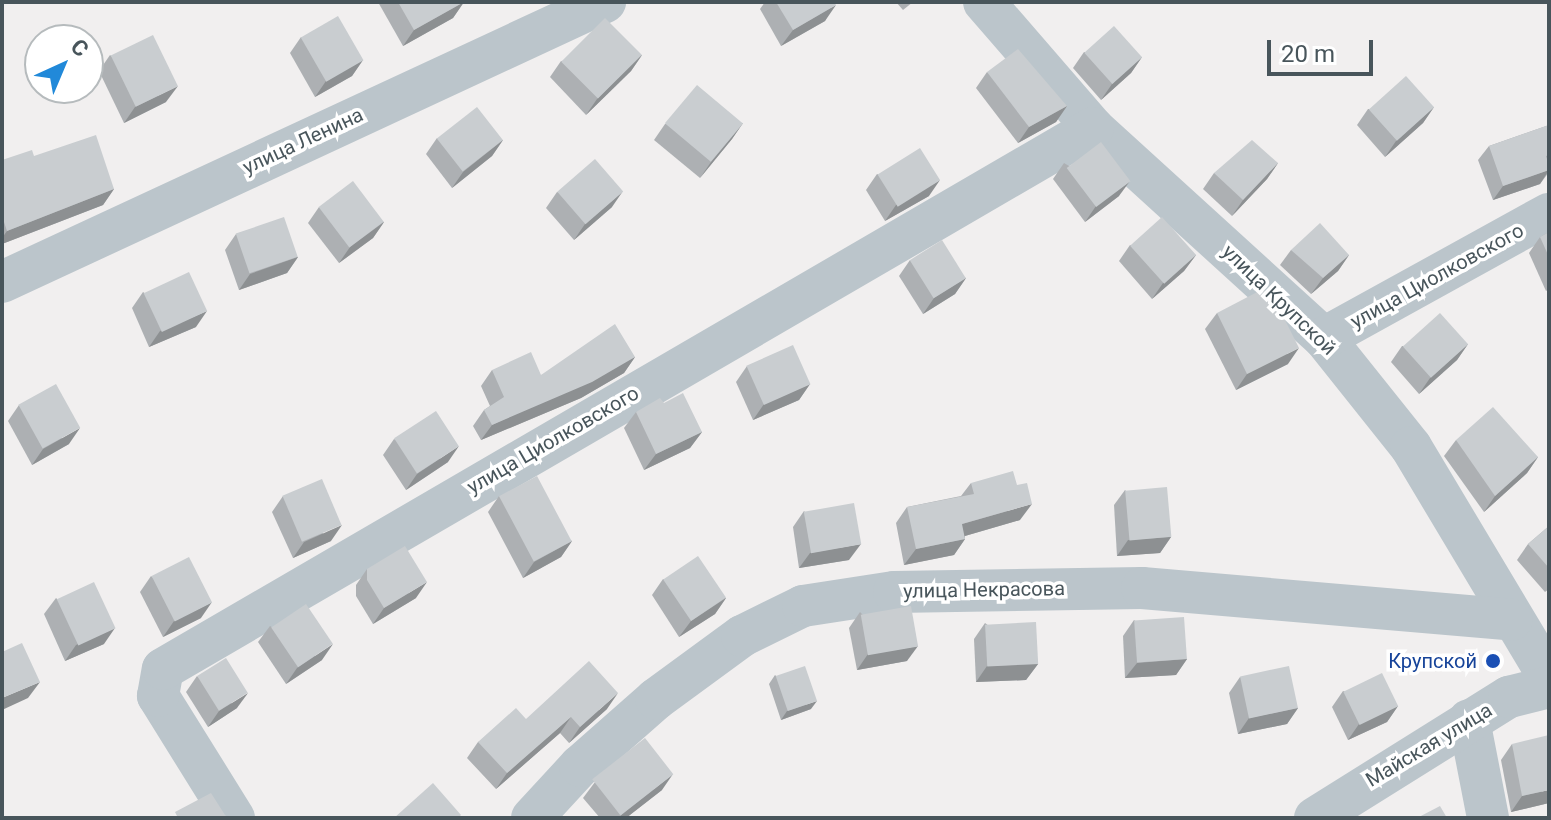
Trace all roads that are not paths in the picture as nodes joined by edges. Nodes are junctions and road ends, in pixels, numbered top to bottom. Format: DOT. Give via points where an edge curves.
graph roads {
  1 [pos="605,2"];
  2 [pos="984,2"];
  3 [pos="1093,128"];
  4 [pos="1549,214"];
  5 [pos="2,282"];
  6 [pos="1324,338"];
  7 [pos="1512,620"];
  8 [pos="1549,678"];
  9 [pos="1549,687"];
  10 [pos="1469,720"];
  11 [pos="234,818"];
  12 [pos="532,818"];
  13 [pos="1315,818"];
  14 [pos="1488,818"];
  1 -- 5 [label="street, улица Ленина"];
  2 -- 3 [label="street, улица Крупской"];
  3 -- 6 [label="street, улица Крупской"];
  3 -- 11 [label="street, улица Циолковского" via="163,669 158,696"];
  4 -- 6 [label="street, улица Циолковского"];
  6 -- 7 [label="street, улица Крупской" via="1411,447"];
  7 -- 8 [label="street, улица Крупской"];
  7 -- 12 [label="street, улица Некрасова" via="1142,588 894,592 803,606 742,636 656,699 580,766"];
  9 -- 10 [label="street, Майская улица" via="1509,697"];
  10 -- 13 [label="street, Майская улица"];
  10 -- 14 [label="street"];
}
